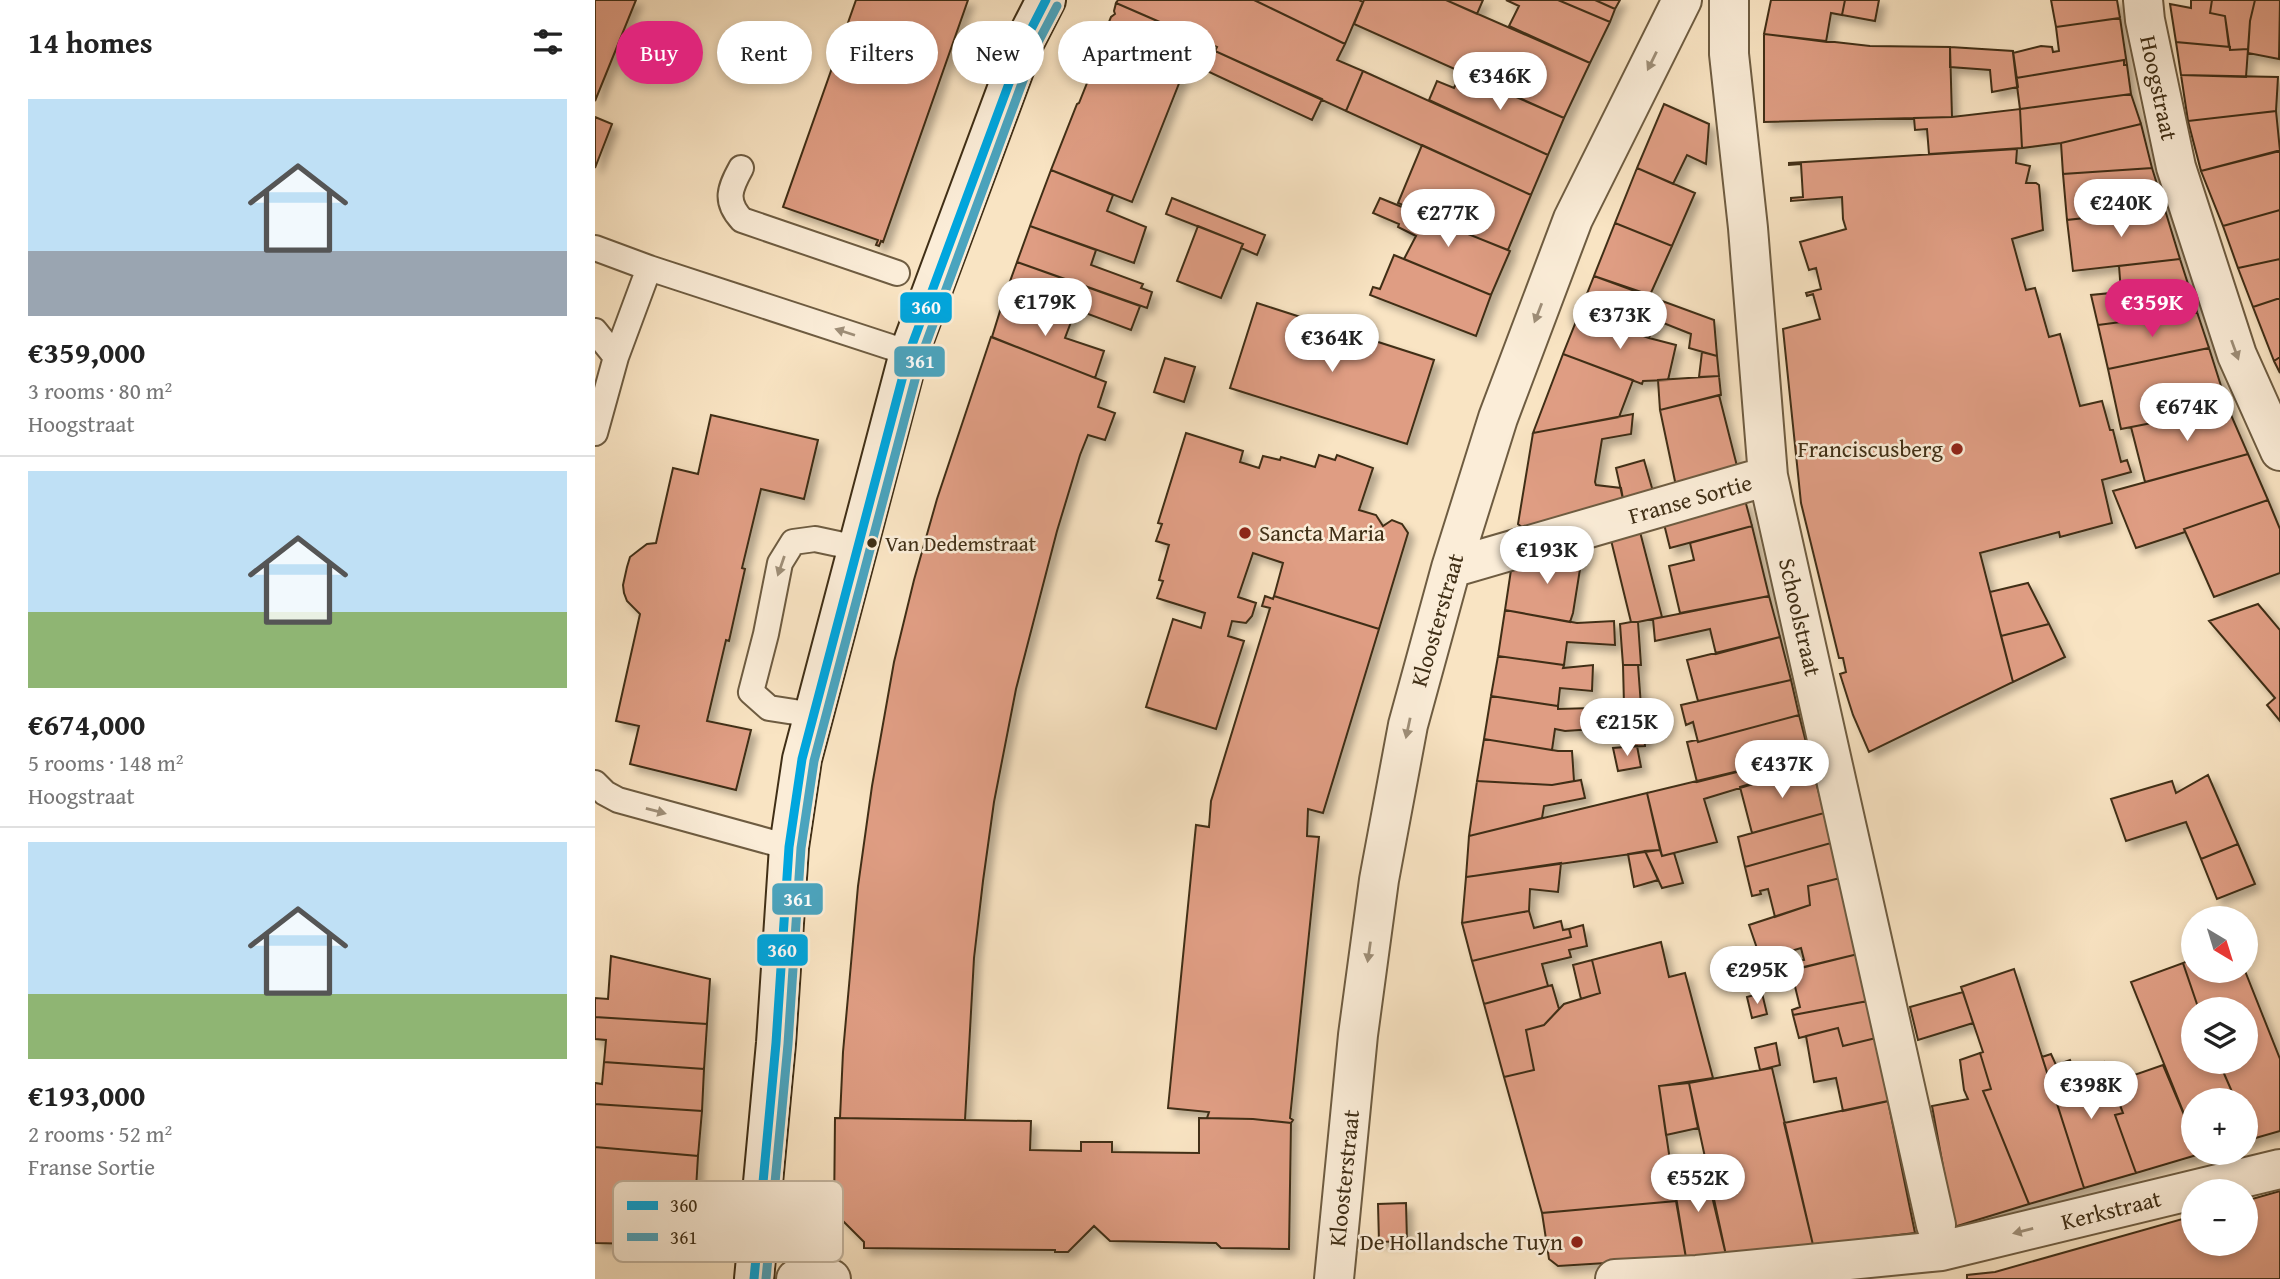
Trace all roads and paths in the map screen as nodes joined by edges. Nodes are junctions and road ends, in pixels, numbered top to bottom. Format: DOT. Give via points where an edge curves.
graph roads {
  1 [pos="1046,0"];
  2 [pos="1682,0"];
  3 [pos="1729,0"];
  4 [pos="2143,0"];
  5 [pos="741,168"];
  6 [pos="595,248"];
  7 [pos="649,268"];
  8 [pos="897,272"];
  9 [pos="595,331"];
  10 [pos="909,353"];
  11 [pos="616,358"];
  12 [pos="595,433"];
  13 [pos="2280,451"];
  14 [pos="1768,477"];
  15 [pos="857,548"];
  16 [pos="1451,568"];
  17 [pos="814,715"];
  18 [pos="595,783"];
  19 [pos="789,847"];
  20 [pos="2280,1169"];
  21 [pos="763,1181"];
  22 [pos="1940,1252"];
  23 [pos="796,1279"];
  24 [pos="831,1279"];
  25 [pos="1334,1279"];
  26 [pos="1615,1279"];
  1 -- 10 [label="street" via="1024,44"];
  2 -- 16 [label="street, Kloosterstraat, one-way" via="1573,219 1498,418"];
  3 -- 14 [label="street, Schoolstraat" via="1729,54"];
  4 -- 13 [label="street, Hoogstraat, one-way" via="2176,167 2237,355"];
  5 -- 8 [label="lane" via="732,183 730,201 742,220"];
  6 -- 7 [label="lane"];
  10 -- 7 [label="lane, one-way"];
  7 -- 11 [label="lane"];
  9 -- 11 [label="lane"];
  10 -- 15 [label="street"];
  11 -- 12 [label="lane"];
  14 -- 16 [label="street, Franse Sortie"];
  14 -- 22 [label="street, Schoolstraat"];
  15 -- 17 [label="street"];
  15 -- 17 [label="lane, one-way" via="815,539 793,542 780,563 751,692 769,708"];
  16 -- 25 [label="street, Kloosterstraat, one-way" via="1408,724 1379,880"];
  17 -- 19 [label="street"];
  18 -- 19 [label="lane, one-way" via="618,800"];
  19 -- 21 [label="street"];
  20 -- 22 [label="street, Kerkstraat, one-way"];
  22 -- 26 [label="street, Kerkstraat"];
  23 -- 24 [label="street"];
}
